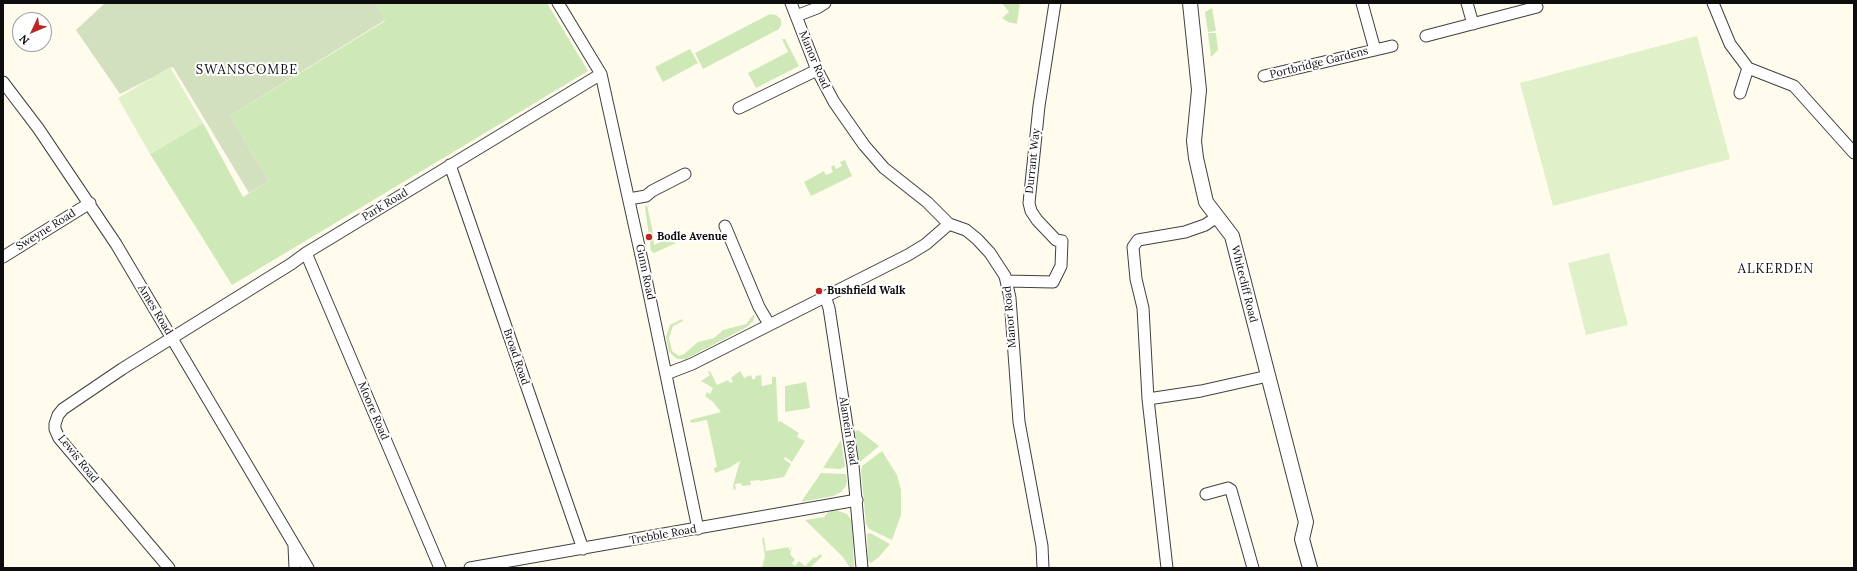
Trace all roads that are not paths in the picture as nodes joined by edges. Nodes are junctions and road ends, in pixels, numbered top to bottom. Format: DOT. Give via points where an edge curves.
graph roads {
  1 [pos="558,3"];
  2 [pos="791,3"];
  3 [pos="825,3"];
  4 [pos="1055,3"];
  5 [pos="1190,3"];
  6 [pos="1362,3"];
  7 [pos="1467,3"];
  8 [pos="1713,3"];
  9 [pos="1536,7"];
  10 [pos="796,16"];
  11 [pos="1473,24"];
  12 [pos="1426,36"];
  13 [pos="1392,46"];
  14 [pos="1375,50"];
  15 [pos="1748,68"];
  16 [pos="817,70"];
  17 [pos="601,74"];
  18 [pos="1264,76"];
  19 [pos="3,82"];
  20 [pos="1740,93"];
  21 [pos="739,108"];
  22 [pos="1854,153"];
  23 [pos="450,165"];
  24 [pos="685,174"];
  25 [pos="629,199"];
  26 [pos="90,203"];
  27 [pos="1217,217"];
  28 [pos="949,224"];
  29 [pos="725,226"];
  30 [pos="306,253"];
  31 [pos="3,257"];
  32 [pos="1007,281"];
  33 [pos="825,296"];
  34 [pos="769,324"];
  35 [pos="171,337"];
  36 [pos="666,374"];
  37 [pos="1268,376"];
  38 [pos="1148,399"];
  39 [pos="1206,494"];
  40 [pos="856,500"];
  41 [pos="698,529"];
  42 [pos="294,545"];
  43 [pos="583,549"];
  44 [pos="169,568"];
  45 [pos="295,568"];
  46 [pos="308,568"];
  47 [pos="440,568"];
  48 [pos="470,568"];
  49 [pos="862,568"];
  50 [pos="1043,568"];
  51 [pos="1167,568"];
  52 [pos="1253,568"];
  53 [pos="1310,568"];
  1 -- 17 [label="street, Gunn Road"];
  2 -- 10 [label="street, Manor Road"];
  3 -- 10 [label="street"];
  4 -- 32 [label="street, Durrant Way" via="1039,106 1028,202 1037,220 1056,240 1062,241 1061,266 1053,282"];
  5 -- 27 [label="street, Whitecliff Road" via="1199,90 1194,145 1206,202"];
  6 -- 14 [label="street, Portbridge Gardens"];
  7 -- 11 [label="street"];
  8 -- 15 [label="street" via="1730,44"];
  9 -- 11 [label="street"];
  10 -- 16 [label="street, Manor Road"];
  11 -- 12 [label="street"];
  13 -- 14 [label="street, Portbridge Gardens"];
  14 -- 18 [label="street, Portbridge Gardens"];
  15 -- 20 [label="street"];
  15 -- 22 [label="street" via="1794,86"];
  16 -- 21 [label="street"];
  16 -- 28 [label="street, Manor Road" via="834,102 868,151"];
  17 -- 23 [label="street, Park Road"];
  17 -- 25 [label="street, Gunn Road"];
  19 -- 26 [label="street, Ames Road"];
  23 -- 30 [label="street, Park Road"];
  23 -- 43 [label="street, Broad Road"];
  24 -- 25 [label="street" via="644,197"];
  25 -- 36 [label="street, Gunn Road"];
  26 -- 31 [label="street, Sweyne Road"];
  26 -- 35 [label="street, Ames Road"];
  27 -- 37 [label="street, Whitecliff Road" via="1232,236"];
  27 -- 38 [label="street" via="1195,229 1138,240 1134,245 1136,279 1143,308"];
  28 -- 32 [label="street, Manor Road" via="966,230 981,242"];
  28 -- 33 [label="street" via="923,246"];
  29 -- 34 [label="street" via="759,307"];
  30 -- 35 [label="street, Park Road"];
  30 -- 47 [label="street, Moore Road"];
  32 -- 50 [label="street, Manor Road" via="1019,422 1042,546"];
  33 -- 34 [label="street"];
  33 -- 40 [label="street, Alamein Road" via="831,317"];
  34 -- 36 [label="street" via="692,364"];
  35 -- 42 [label="street, Ames Road"];
  35 -- 44 [label="street, Lewis Road" via="67,406 58,415 55,427 57,435 67,448"];
  36 -- 41 [label="street, Gunn Road"];
  37 -- 38 [label="street" via="1201,391"];
  37 -- 53 [label="street, Whitecliff Road" via="1306,522 1302,539"];
  38 -- 51 [label="street"];
  39 -- 52 [label="street" via="1228,488 1232,490"];
  40 -- 41 [label="street, Trebble Road"];
  40 -- 49 [label="street, Alamein Road"];
  41 -- 43 [label="street, Trebble Road"];
  42 -- 45 [label="street, Ames Road"];
  42 -- 46 [label="street, Ames Road"];
  43 -- 48 [label="street, Trebble Road"];
}
